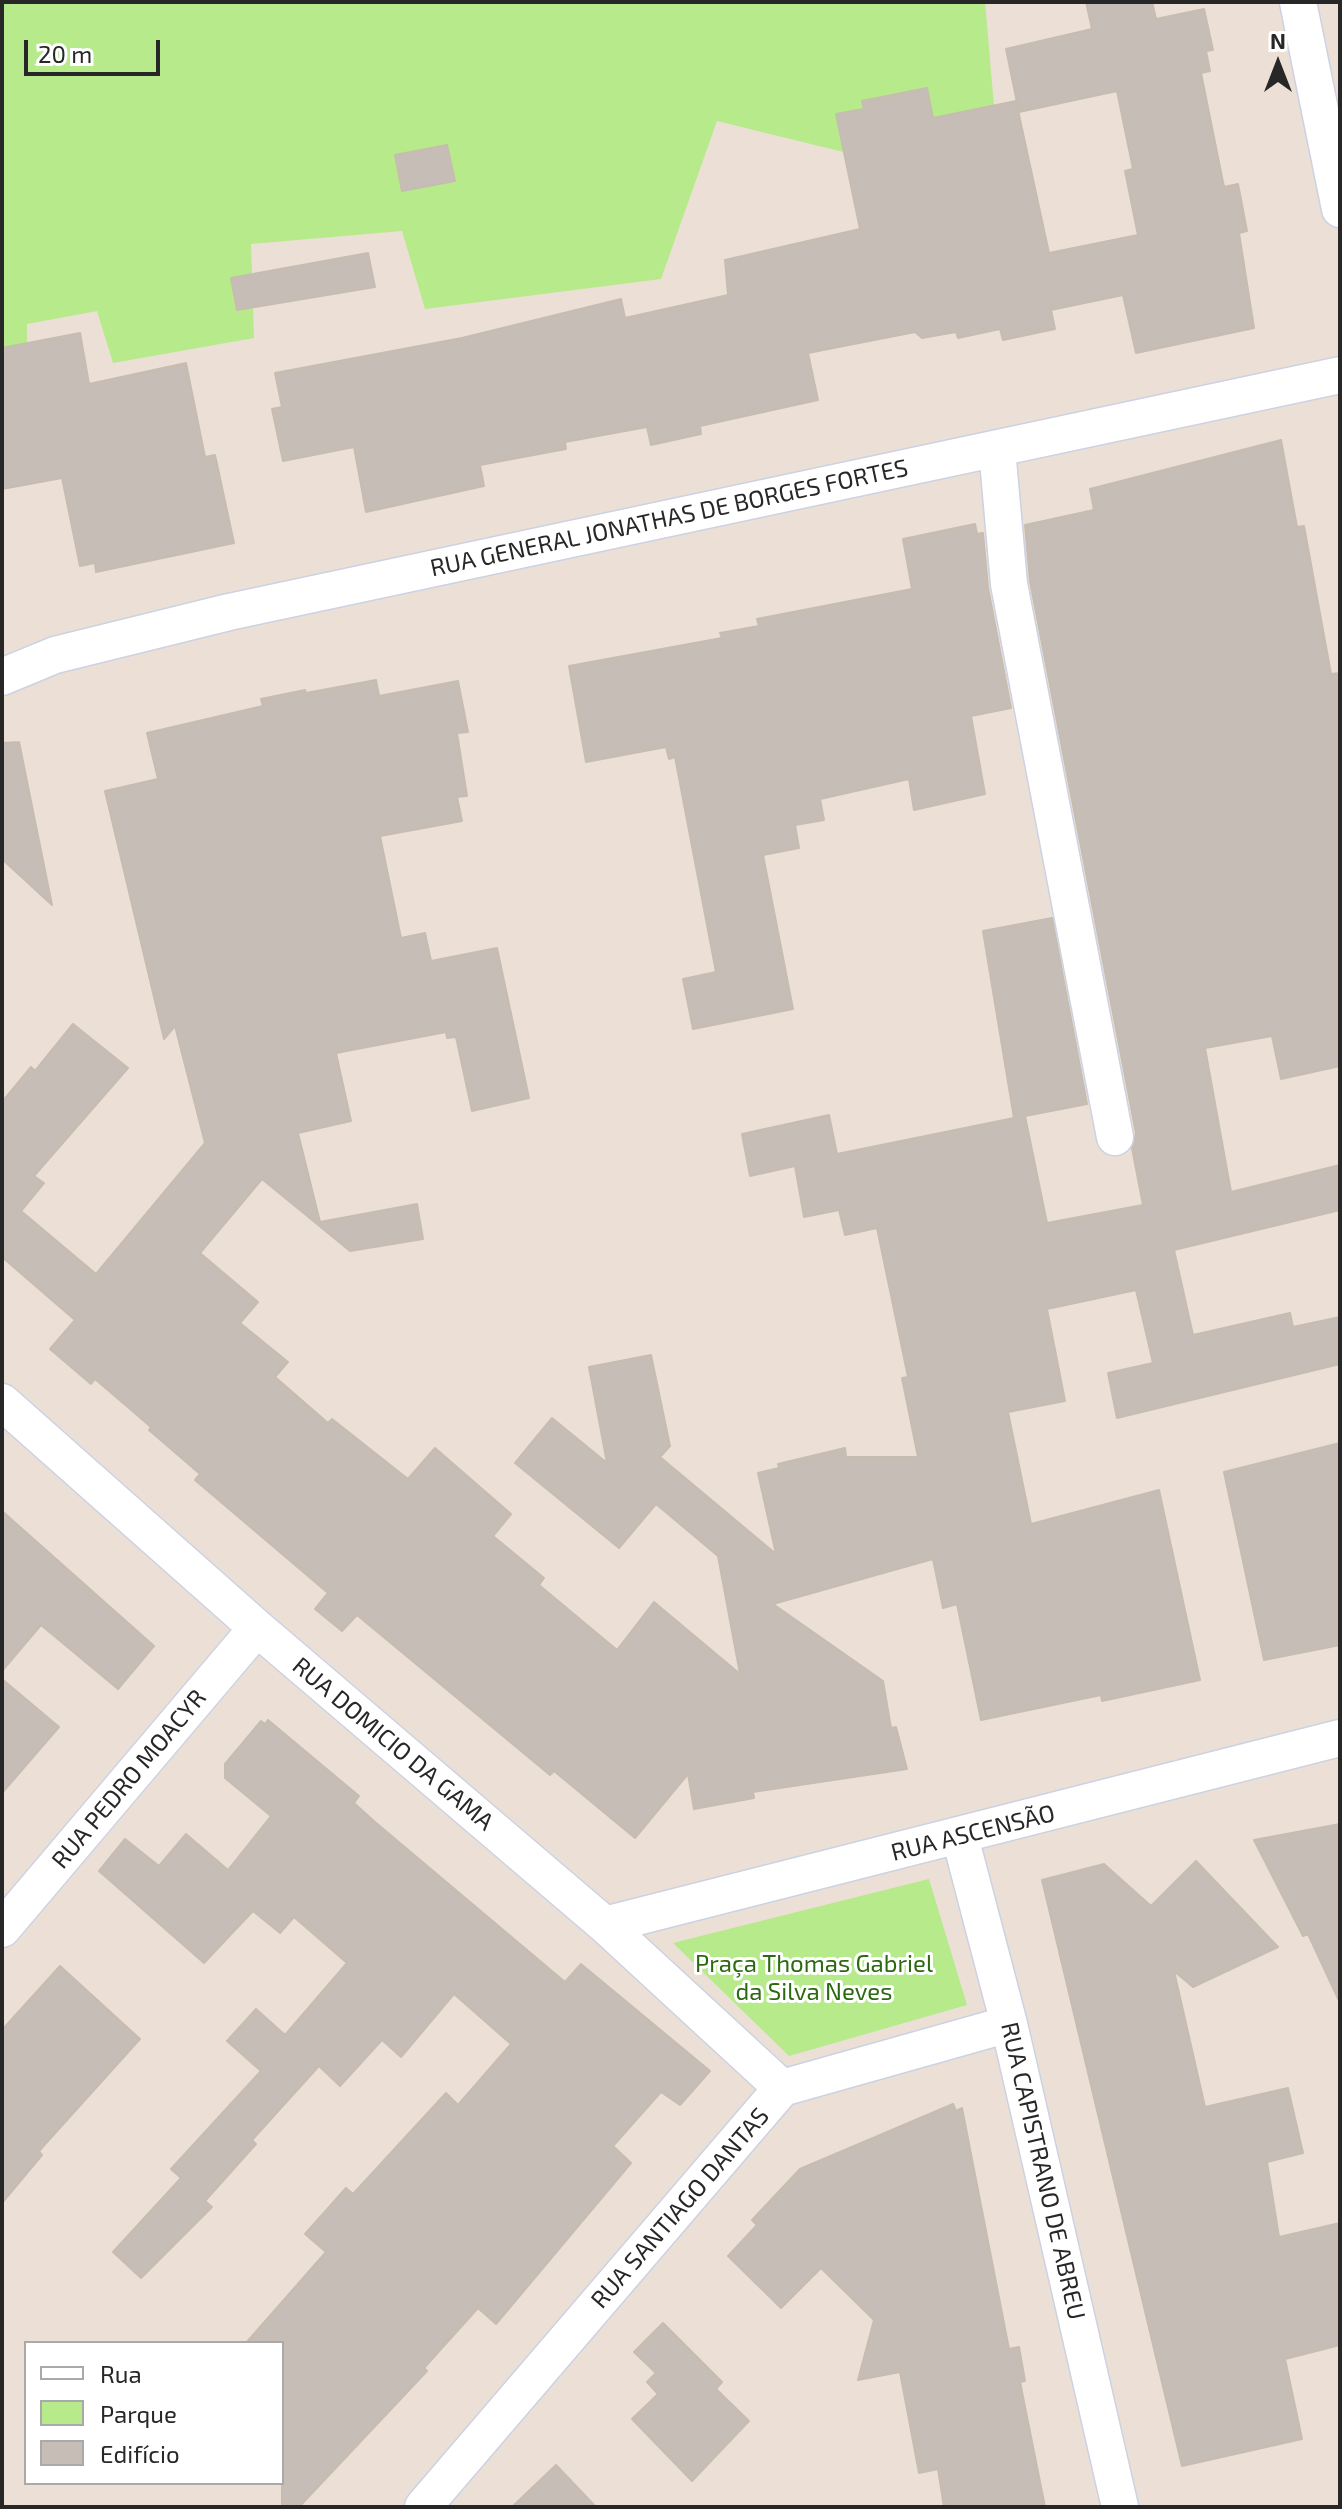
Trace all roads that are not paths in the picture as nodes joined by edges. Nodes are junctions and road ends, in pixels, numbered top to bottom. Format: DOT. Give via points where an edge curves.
graph roads {
  1 [pos="1298,2"];
  2 [pos="1340,209"];
  3 [pos="1340,375"];
  4 [pos="997,449"];
  5 [pos="2,677"];
  6 [pos="1115,1137"];
  7 [pos="2,1402"];
  8 [pos="257,1628"];
  9 [pos="1340,1738"];
  10 [pos="960,1837"];
  11 [pos="605,1925"];
  12 [pos="2,1929"];
  13 [pos="1009,2024"];
  14 [pos="782,2088"];
  15 [pos="423,2507"];
  16 [pos="1120,2507"];
  1 -- 2 [label="street"];
  3 -- 4 [label="street, RUA GENERAL JONATHAS DE BORGES FORTES"];
  4 -- 5 [label="street, RUA GENERAL JONATHAS DE BORGES FORTES" via="229,612 55,655"];
  4 -- 6 [label="street" via="1009,584"];
  7 -- 8 [label="street, RUA DOMICIO DA GAMA"];
  8 -- 11 [label="street, RUA DOMICIO DA GAMA"];
  8 -- 12 [label="street, RUA PEDRO MOACYR"];
  9 -- 10 [label="street, RUA ASCENSÃO"];
  10 -- 11 [label="street, RUA ASCENSÃO"];
  10 -- 13 [label="street, RUA CAPISTRANO DE ABREU"];
  11 -- 14 [label="street, RUA DOMICIO DA GAMA"];
  13 -- 14 [label="street, RUA SANTIAGO DANTAS"];
  13 -- 16 [label="street, RUA CAPISTRANO DE ABREU"];
  14 -- 15 [label="street, RUA SANTIAGO DANTAS"];
}
